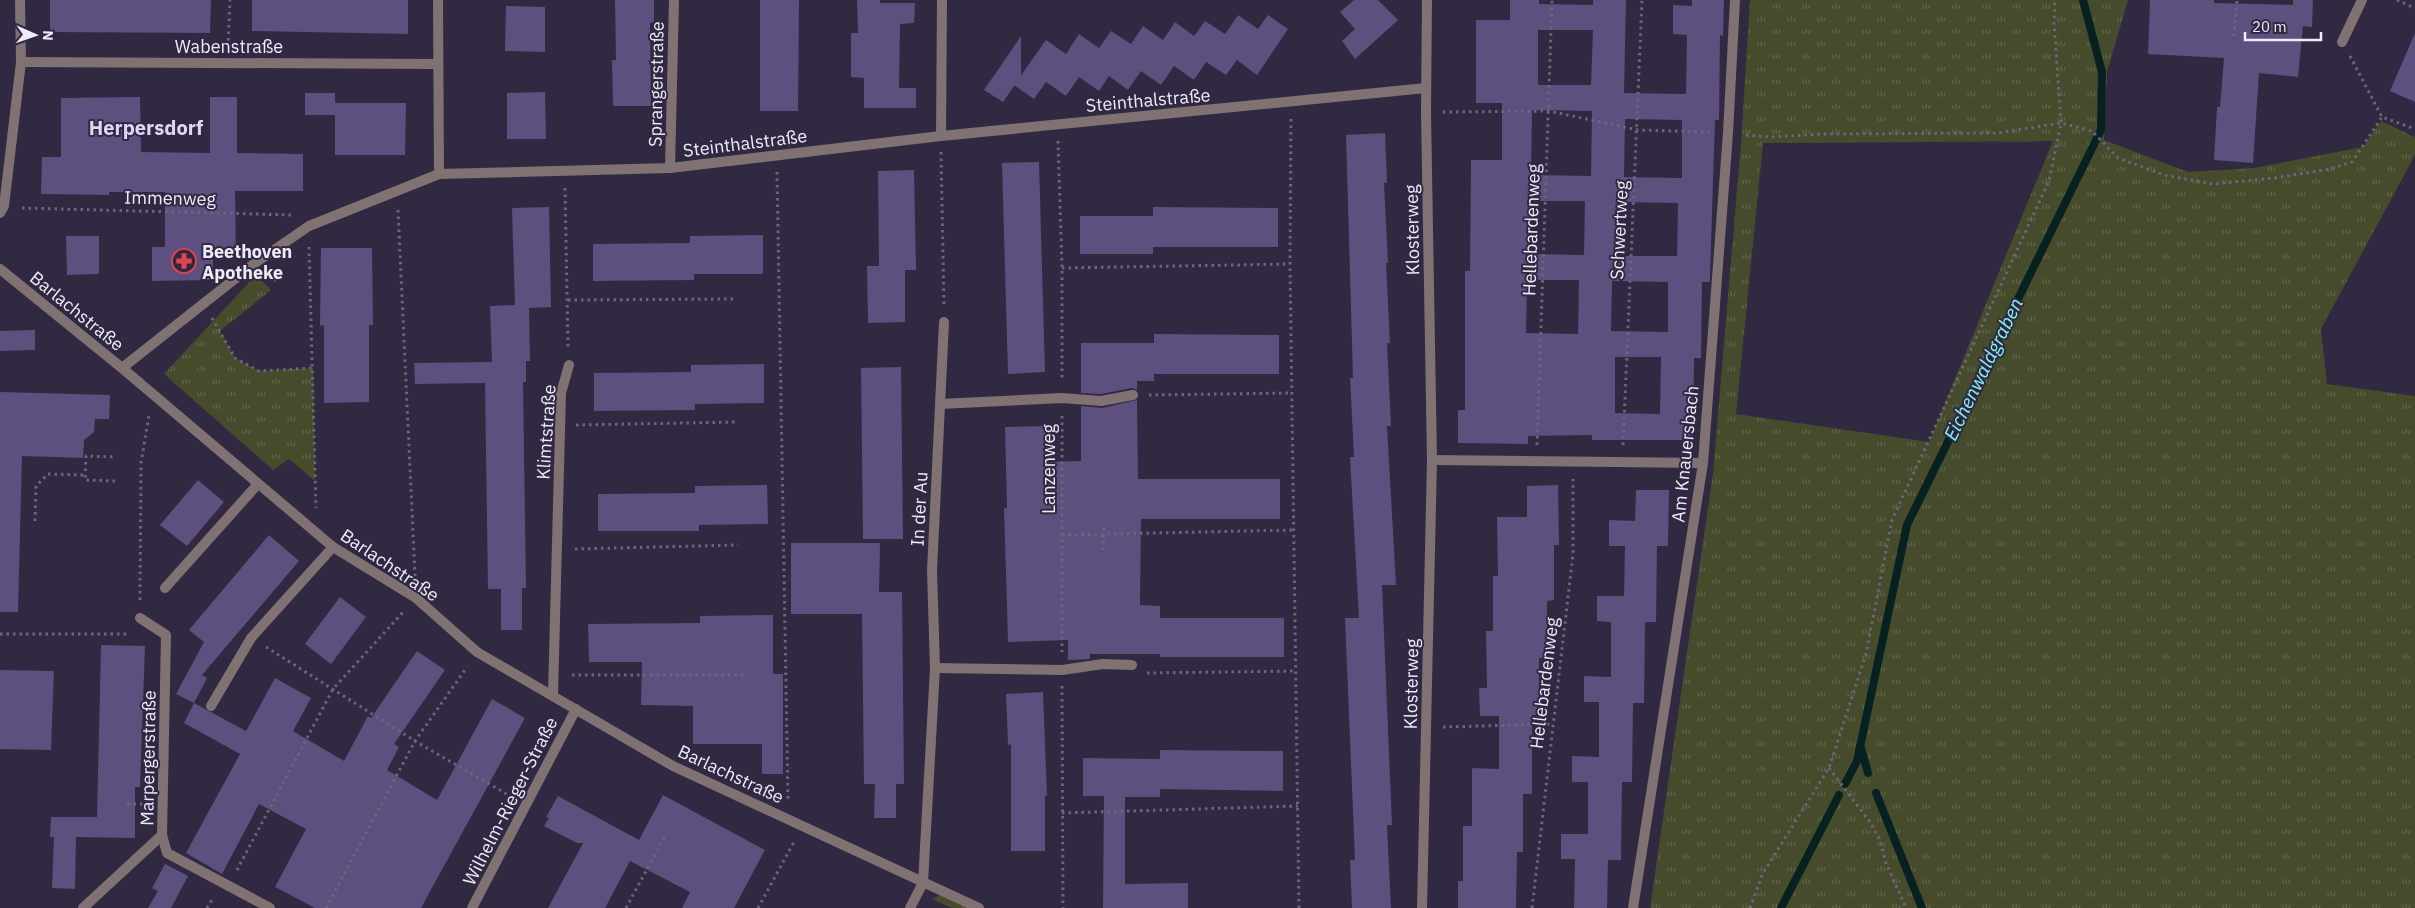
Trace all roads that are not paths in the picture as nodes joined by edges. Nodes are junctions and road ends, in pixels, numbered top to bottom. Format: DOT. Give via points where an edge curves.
graph roads {
  1 [pos="20,0"];
  2 [pos="438,0"];
  3 [pos="674,0"];
  4 [pos="942,0"];
  5 [pos="1427,0"];
  6 [pos="1735,0"];
  7 [pos="2362,0"];
  8 [pos="2342,42"];
  9 [pos="21,62"];
  10 [pos="438,64"];
  11 [pos="1426,88"];
  12 [pos="941,136"];
  13 [pos="670,168"];
  14 [pos="439,174"];
  15 [pos="2,210"];
  16 [pos="0,269"];
  17 [pos="944,322"];
  18 [pos="569,365"];
  19 [pos="122,368"];
  20 [pos="1134,395"];
  21 [pos="940,404"];
  22 [pos="1432,460"];
  23 [pos="1703,463"];
  24 [pos="257,485"];
  25 [pos="333,547"];
  26 [pos="165,588"];
  27 [pos="140,618"];
  28 [pos="1132,665"];
  29 [pos="935,668"];
  30 [pos="553,694"];
  31 [pos="211,706"];
  32 [pos="576,709"];
  33 [pos="162,835"];
  34 [pos="923,883"];
  35 [pos="83,908"];
  36 [pos="270,908"];
  37 [pos="472,908"];
  38 [pos="910,908"];
  39 [pos="979,908"];
  40 [pos="1422,908"];
  41 [pos="1632,908"];
  1 -- 9 [label="street"];
  2 -- 10 [label="street"];
  3 -- 13 [label="street, Sprangerstraße"];
  4 -- 12 [label="street"];
  5 -- 11 [label="street, Klosterweg"];
  6 -- 23 [label="street, Am Knauersbach"];
  7 -- 8 [label="street"];
  9 -- 10 [label="street, Wabenstraße"];
  9 -- 15 [label="street"];
  10 -- 14 [label="street"];
  11 -- 12 [label="street, Steinthalstraße"];
  11 -- 22 [label="street, Klosterweg"];
  12 -- 13 [label="street, Steinthalstraße"];
  13 -- 14 [label="street, Steinthalstraße"];
  14 -- 19 [label="street, Steinthalstraße" via="308,226 255,263"];
  16 -- 19 [label="street, Barlachstraße"];
  17 -- 21 [label="street, In der Au"];
  18 -- 30 [label="street, Klimtstraße" via="561,393"];
  19 -- 24 [label="street, Barlachstraße"];
  20 -- 21 [label="street" via="1101,401 1062,398"];
  21 -- 29 [label="street, In der Au" via="932,571"];
  22 -- 23 [label="street"];
  22 -- 40 [label="street, Klosterweg"];
  23 -- 41 [label="street, Am Knauersbach"];
  24 -- 25 [label="street, Barlachstraße"];
  24 -- 26 [label="street"];
  25 -- 30 [label="street, Barlachstraße" via="416,598 477,652"];
  25 -- 31 [label="street" via="250,638"];
  27 -- 33 [label="street, Marpergerstraße" via="166,635"];
  28 -- 29 [label="street" via="1103,664 1062,670"];
  29 -- 34 [label="street, In der Au"];
  30 -- 32 [label="street, Barlachstraße"];
  32 -- 34 [label="street, Barlachstraße" via="673,766"];
  32 -- 37 [label="street, Wilhelm-Rieger-Straße"];
  33 -- 35 [label="street, Marpergerstraße"];
  33 -- 36 [label="street" via="167,853"];
  34 -- 38 [label="street"];
  34 -- 39 [label="street, Barlachstraße"];
}
